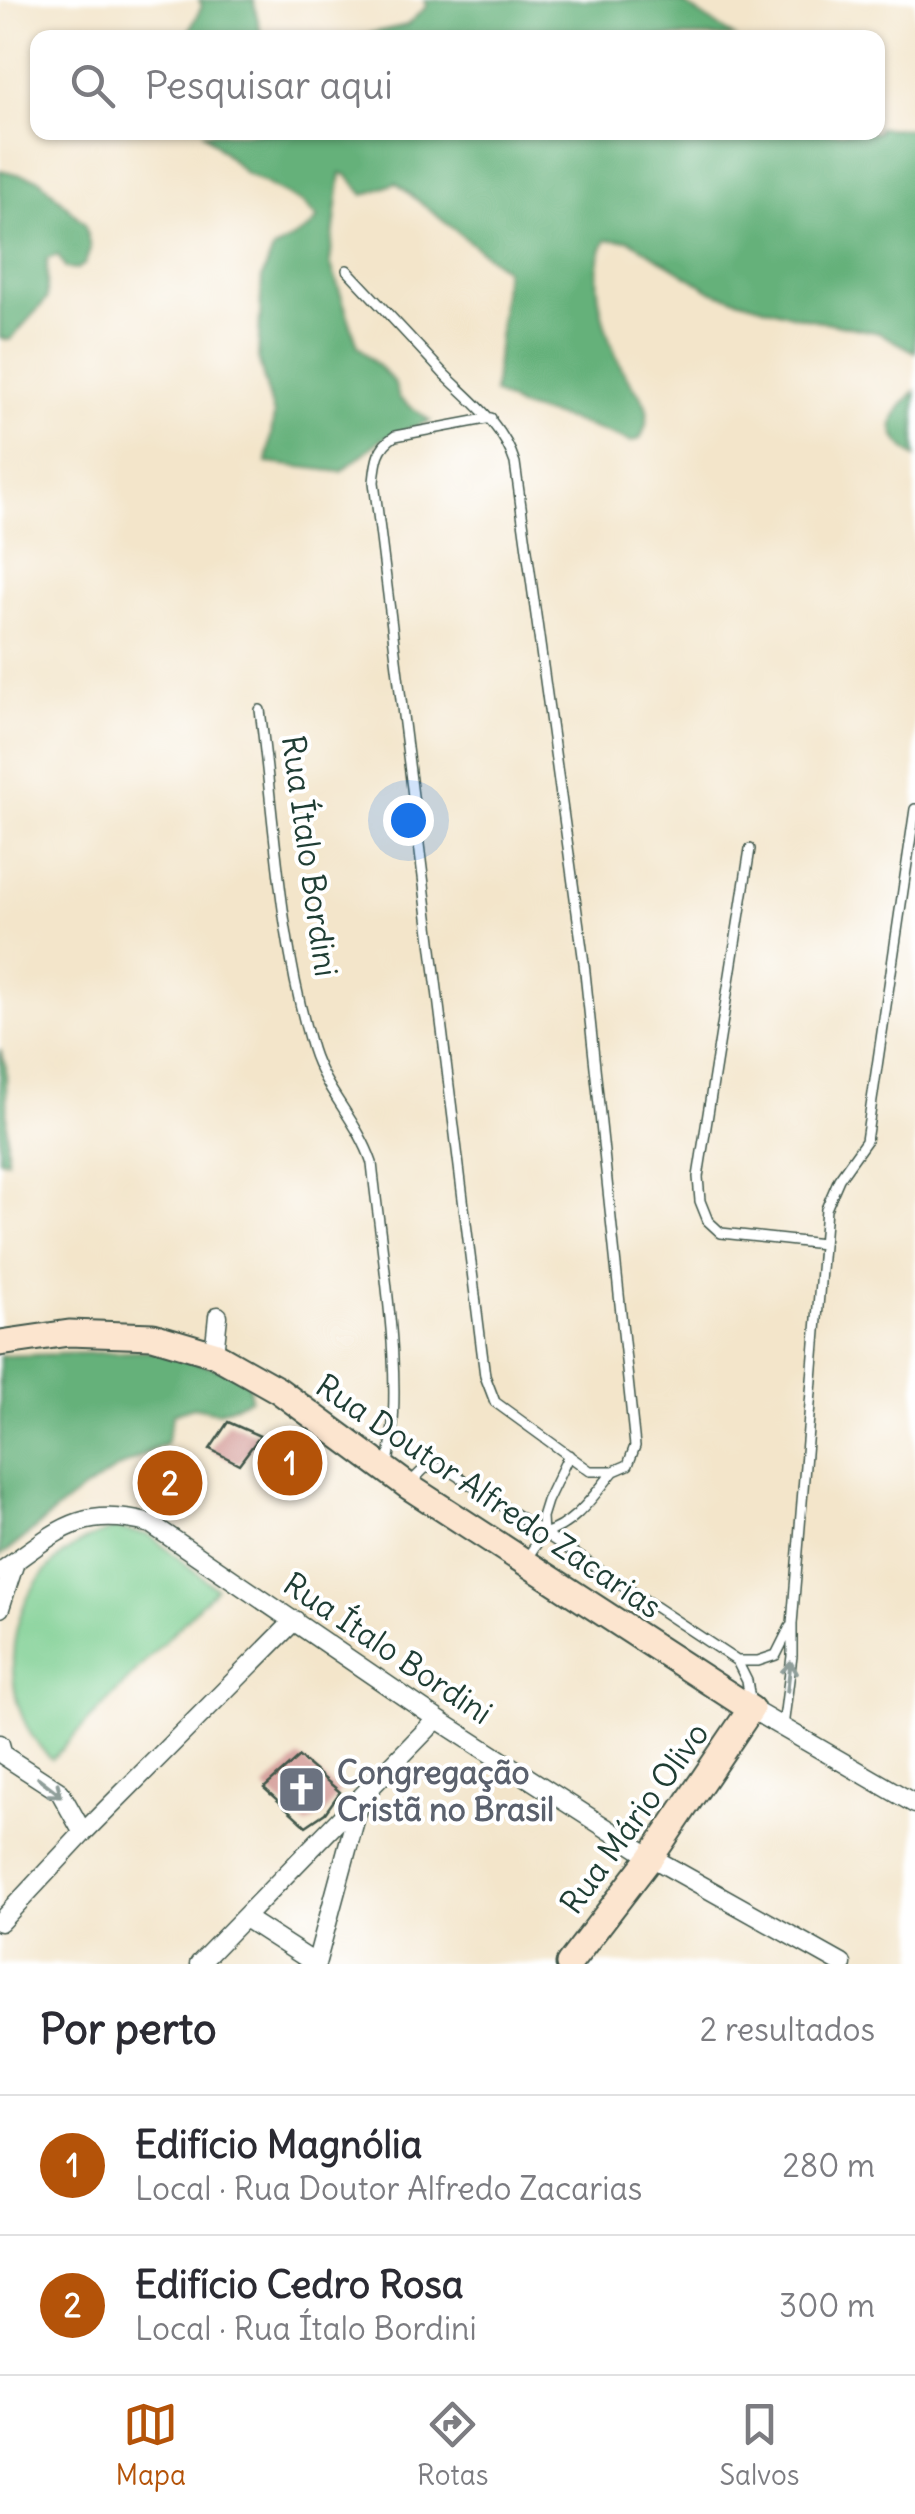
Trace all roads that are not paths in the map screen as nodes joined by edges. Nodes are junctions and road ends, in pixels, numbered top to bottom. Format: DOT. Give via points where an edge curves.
graph roads {
  1 [pos="347,270"];
  2 [pos="491,418"];
  3 [pos="260,710"];
  4 [pos="915,809"];
  5 [pos="750,849"];
  6 [pos="823,1244"];
  7 [pos="218,1316"];
  8 [pos="0,1343"];
  9 [pos="214,1354"];
  10 [pos="569,1455"];
  11 [pos="614,1471"];
  12 [pos="397,1478"];
  13 [pos="543,1534"];
  14 [pos="524,1562"];
  15 [pos="8,1567"];
  16 [pos="0,1608"];
  17 [pos="295,1620"];
  18 [pos="792,1624"];
  19 [pos="737,1661"];
  20 [pos="751,1709"];
  21 [pos="437,1719"];
  22 [pos="783,1727"];
  23 [pos="1,1752"];
  24 [pos="362,1793"];
  25 [pos="915,1804"];
  26 [pos="84,1833"];
  27 [pos="650,1857"];
  28 [pos="245,1918"];
  29 [pos="0,1922"];
  30 [pos="199,1964"];
  31 [pos="316,1964"];
  32 [pos="570,1964"];
  33 [pos="842,1964"];
  1 -- 2 [label="lane"];
  2 -- 10 [label="lane" via="396,436 376,458 374,482 485,1376 495,1402"];
  2 -- 11 [label="lane" via="516,463 584,963 635,1446 628,1465"];
  3 -- 12 [label="lane, Rua Ítalo Bordini" via="296,986 320,1072 372,1162"];
  4 -- 6 [label="lane" via="866,1142 826,1209"];
  5 -- 6 [label="lane" via="698,1177 700,1201 721,1233"];
  6 -- 18 [label="lane"];
  7 -- 9 [label="street"];
  8 -- 9 [label="street, Rua Doutor Alfredo Zacarias" via="68,1332 153,1336"];
  9 -- 12 [label="street, Rua Doutor Alfredo Zacarias" via="278,1390"];
  10 -- 11 [label="lane" via="590,1470"];
  10 -- 13 [label="lane" via="546,1501"];
  11 -- 13 [label="lane" via="576,1516"];
  12 -- 13 [label="lane" via="442,1468"];
  12 -- 14 [label="street, Rua Doutor Alfredo Zacarias"];
  13 -- 14 [label="lane"];
  13 -- 19 [label="lane"];
  14 -- 20 [label="street, Rua Doutor Alfredo Zacarias"];
  15 -- 16 [label="street"];
  15 -- 17 [label="street, Rua Ítalo Bordini" via="77,1522 121,1516 152,1524"];
  17 -- 21 [label="street, Rua Ítalo Bordini"];
  17 -- 26 [label="street"];
  18 -- 19 [label="lane" via="776,1655"];
  22 -- 18 [label="lane, one-way"];
  19 -- 20 [label="lane"];
  20 -- 22 [label="street, Rua Doutor Alfredo Zacarias"];
  20 -- 27 [label="street, Rua Mário Olivo"];
  21 -- 24 [label="street"];
  21 -- 27 [label="street, Rua Ítalo Bordini"];
  22 -- 25 [label="street, Rua Doutor Alfredo Zacarias"];
  23 -- 26 [label="street, one-way" via="60,1792"];
  24 -- 28 [label="street"];
  24 -- 31 [label="street"];
  26 -- 29 [label="street"];
  27 -- 32 [label="street, Rua Mário Olivo"];
  27 -- 33 [label="street, Rua Ítalo Bordini"];
  28 -- 30 [label="street"];
  28 -- 31 [label="street"];
}
